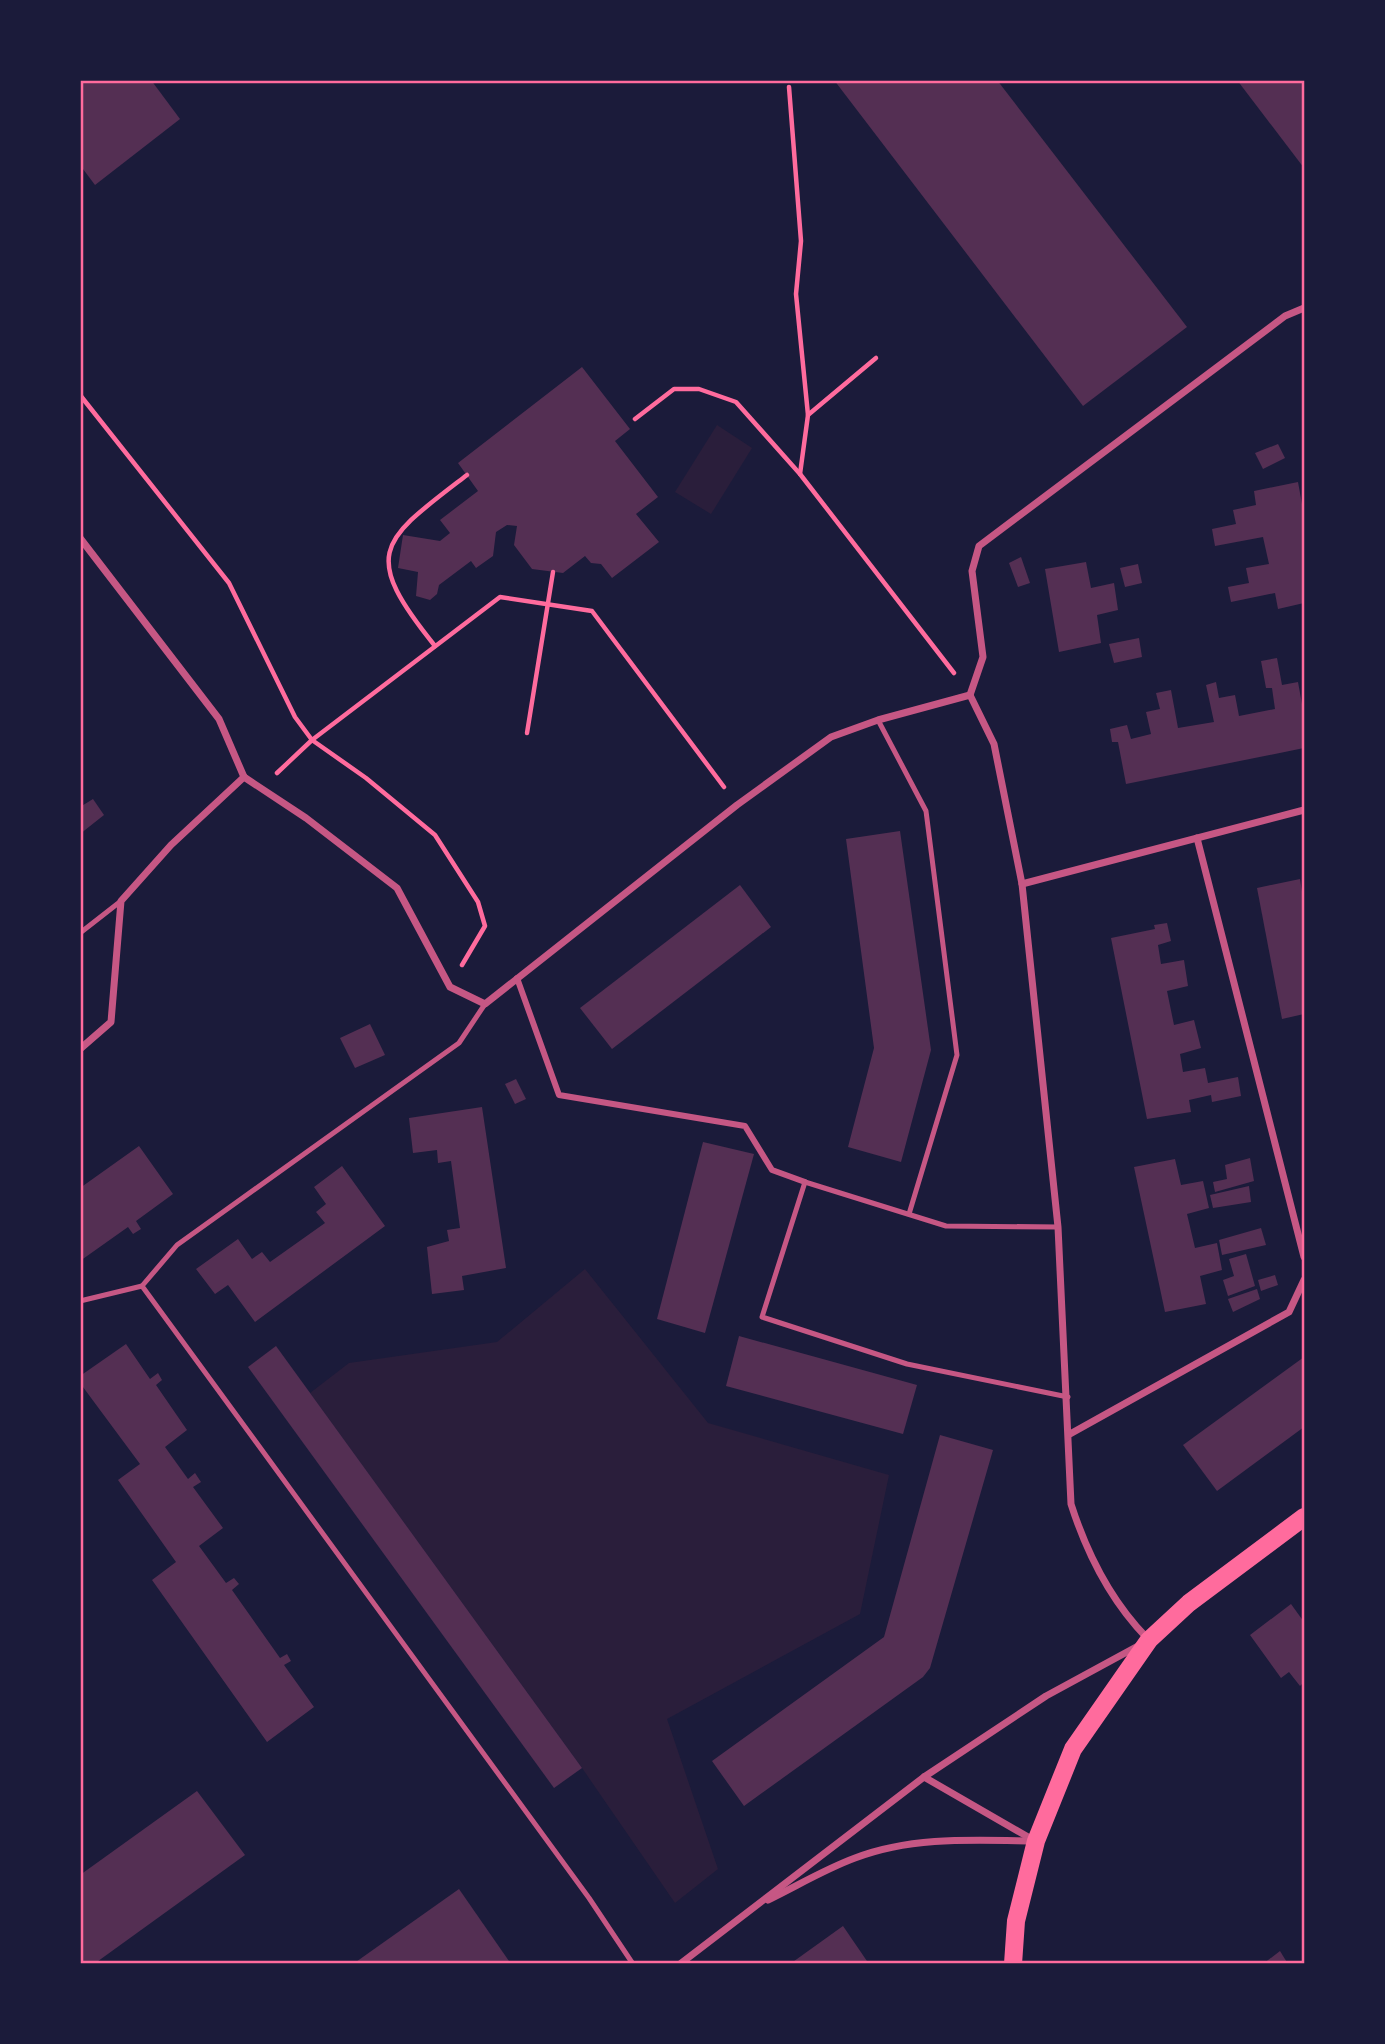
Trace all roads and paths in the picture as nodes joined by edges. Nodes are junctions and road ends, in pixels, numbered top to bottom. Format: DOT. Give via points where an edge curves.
graph roads {
  1 [pos="789,87"];
  2 [pos="1304,308"];
  3 [pos="876,358"];
  4 [pos="80,395"];
  5 [pos="808,415"];
  6 [pos="635,419"];
  7 [pos="800,474"];
  8 [pos="467,475"];
  9 [pos="80,538"];
  10 [pos="553,572"];
  11 [pos="549,605"];
  12 [pos="435,646"];
  13 [pos="971,695"];
  14 [pos="878,720"];
  15 [pos="527,733"];
  16 [pos="312,740"];
  17 [pos="244,777"];
  18 [pos="261,788"];
  19 [pos="737,805"];
  20 [pos="1304,810"];
  21 [pos="1197,838"];
  22 [pos="1021,884"];
  23 [pos="121,901"];
  24 [pos="80,933"];
  25 [pos="517,978"];
  26 [pos="450,987"];
  27 [pos="485,1004"];
  28 [pos="80,1049"];
  29 [pos="805,1182"];
  30 [pos="909,1214"];
  31 [pos="1058,1227"];
  32 [pos="1304,1257"];
  33 [pos="1304,1280"];
  34 [pos="142,1286"];
  35 [pos="80,1301"];
  36 [pos="1068,1397"];
  37 [pos="1070,1434"];
  38 [pos="1304,1517"];
  39 [pos="1149,1640"];
  40 [pos="924,1777"];
  41 [pos="1036,1841"];
  42 [pos="751,1909"];
  43 [pos="633,1964"];
  44 [pos="680,1964"];
  45 [pos="1013,1964"];
  1 -- 5 [label="path" via="802,241 796,294"];
  2 -- 13 [label="street" via="1285,316 979,547 972,571 983,657"];
  3 -- 5 [label="path"];
  4 -- 16 [label="path" via="229,583 295,717"];
  5 -- 7 [label="path"];
  6 -- 7 [label="path" via="674,389 699,389 736,402"];
  7 -- 13 [label="path"];
  8 -- 12 [label="path" via="399,530 389,548 389,571 397,590 408,613"];
  9 -- 17 [label="street" via="219,719"];
  10 -- 11 [label="path"];
  11 -- 12 [label="path" via="500,597"];
  11 -- 15 [label="path"];
  11 -- 19 [label="path" via="592,611"];
  12 -- 16 [label="path"];
  13 -- 14 [label="street"];
  13 -- 22 [label="street" via="994,744"];
  14 -- 19 [label="street" via="831,737"];
  14 -- 30 [label="lane" via="926,811 957,1055"];
  16 -- 18 [label="path"];
  16 -- 26 [label="path" via="435,835 478,902 485,926"];
  17 -- 18 [label="street"];
  17 -- 23 [label="street" via="171,845"];
  18 -- 26 [label="street" via="397,888"];
  19 -- 25 [label="street"];
  20 -- 21 [label="street"];
  21 -- 22 [label="street"];
  21 -- 32 [label="street"];
  22 -- 31 [label="street"];
  23 -- 24 [label="lane"];
  23 -- 28 [label="street" via="111,1022"];
  25 -- 27 [label="street"];
  25 -- 29 [label="street" via="559,1095 745,1126 772,1170"];
  26 -- 27 [label="street"];
  27 -- 34 [label="lane" via="459,1043 177,1245"];
  29 -- 30 [label="lane"];
  29 -- 36 [label="lane" via="762,1317 907,1364"];
  30 -- 31 [label="lane" via="946,1226"];
  31 -- 36 [label="street"];
  33 -- 37 [label="street" via="1289,1312"];
  34 -- 35 [label="lane"];
  34 -- 43 [label="lane"];
  36 -- 37 [label="street"];
  37 -- 39 [label="street" via="1071,1504 1082,1541 1123,1613"];
  38 -- 39 [label="main road" via="1189,1603"];
  39 -- 40 [label="street" via="1046,1696"];
  39 -- 41 [label="main road" via="1073,1749"];
  40 -- 41 [label="street"];
  40 -- 42 [label="street"];
  41 -- 42 [label="street" via="947,1840 889,1847 854,1858"];
  41 -- 45 [label="main road" via="1016,1921"];
  42 -- 44 [label="street"];
}
